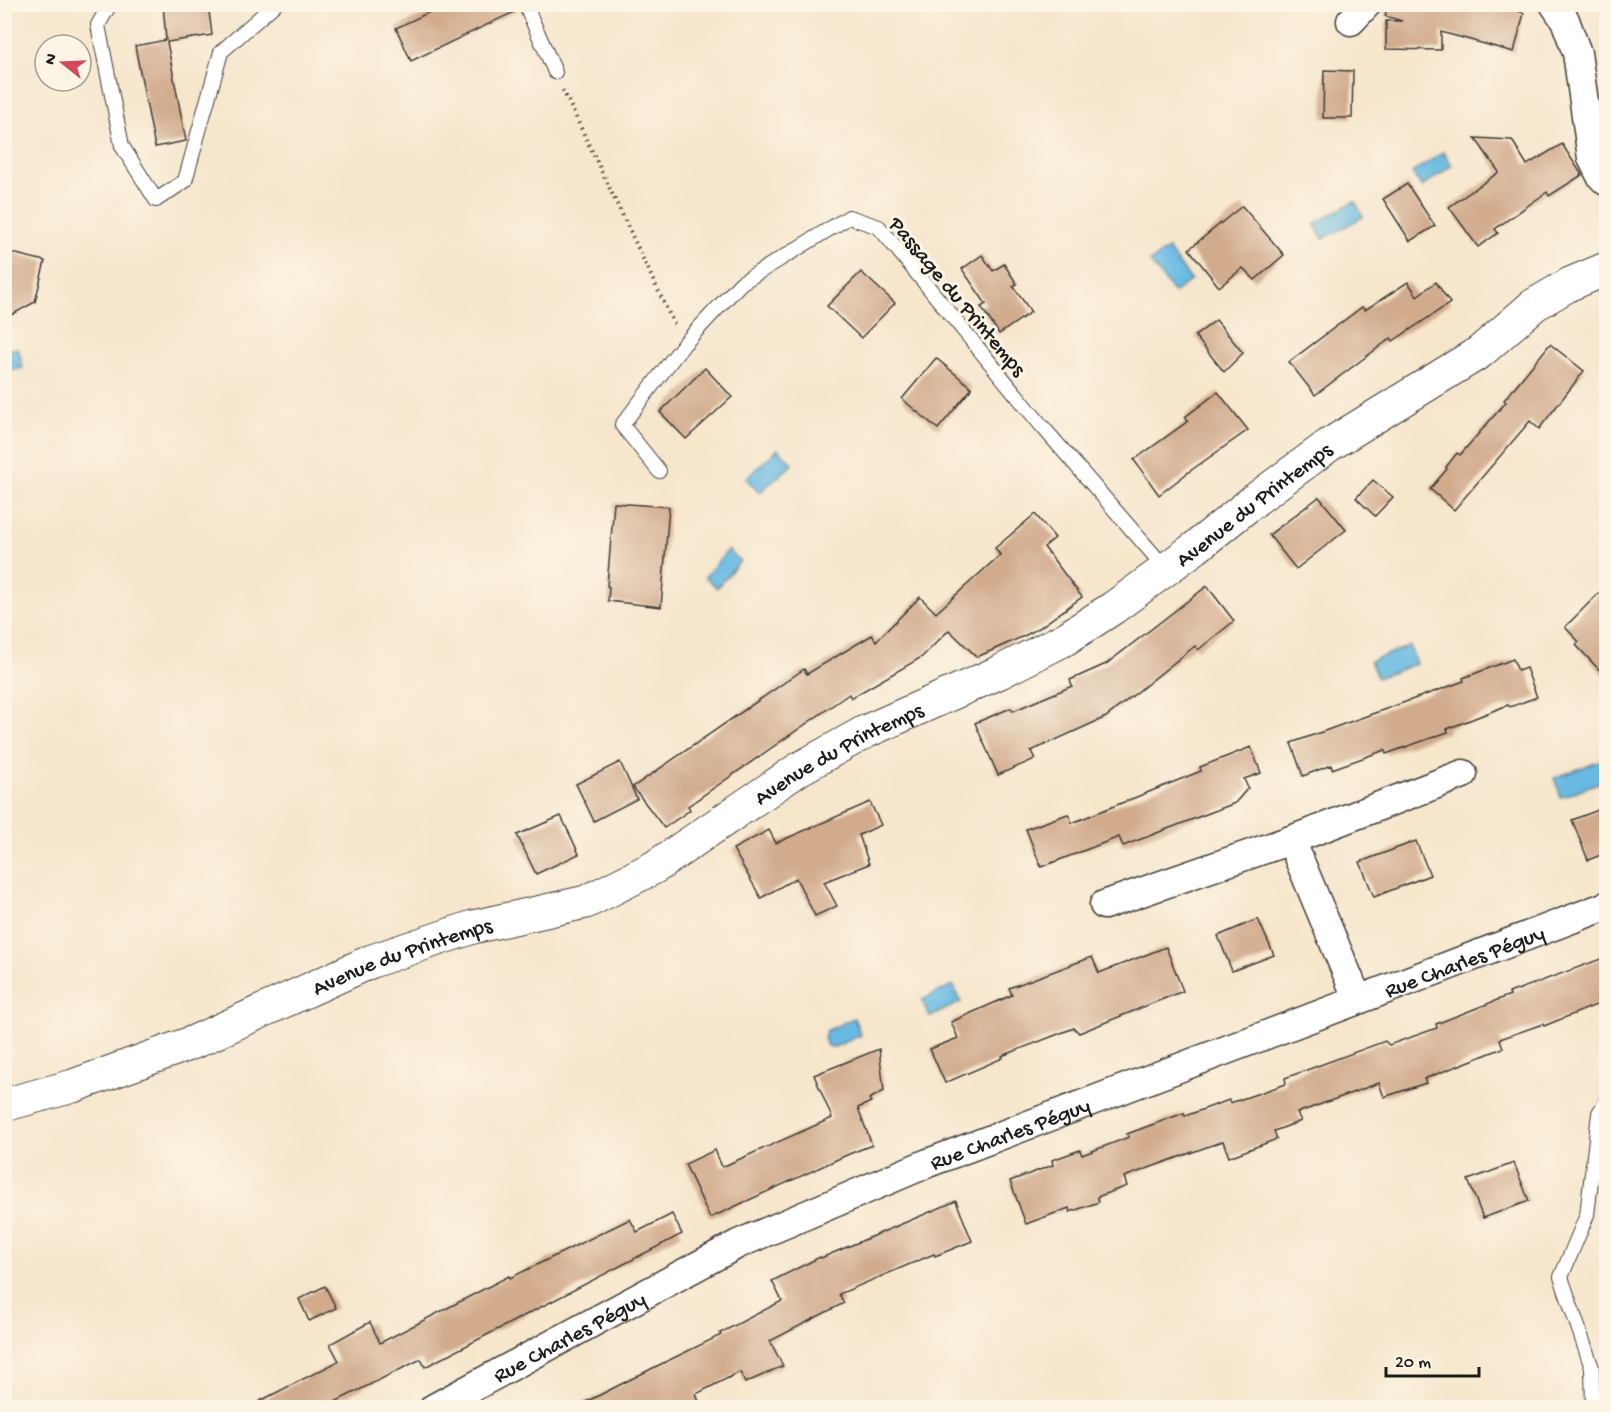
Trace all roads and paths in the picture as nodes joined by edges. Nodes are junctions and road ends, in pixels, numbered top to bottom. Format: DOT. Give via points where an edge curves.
graph roads {
  1 [pos="110,4"];
  2 [pos="275,4"];
  3 [pos="525,4"];
  4 [pos="1554,4"];
  5 [pos="555,72"];
  6 [pos="1606,181"];
  7 [pos="1606,269"];
  8 [pos="684,344"];
  9 [pos="658,471"];
  10 [pos="1166,569"];
  11 [pos="1463,774"];
  12 [pos="1291,840"];
  13 [pos="1104,905"];
  14 [pos="1606,906"];
  15 [pos="1358,1000"];
  16 [pos="1606,1102"];
  17 [pos="4,1105"];
  18 [pos="434,1407"];
  19 [pos="1593,1407"];
  1 -- 2 [label="lane" via="98,25 122,146 156,200 185,181 221,52"];
  3 -- 5 [label="lane"];
  4 -- 6 [label="street" via="1577,53 1592,158"];
  5 -- 8 [label="path"];
  7 -- 10 [label="street, Avenue du Printemps" via="1534,305 1480,352 1329,445"];
  8 -- 9 [label="lane, Passage du Printemps" via="622,425"];
  8 -- 10 [label="lane, Passage du Printemps" via="741,283 849,218 879,227 1041,425"];
  10 -- 17 [label="street, Avenue du Printemps" via="1065,639 865,732 799,769 655,867 586,902 472,927 372,961 194,1042 73,1086"];
  11 -- 12 [label="street"];
  12 -- 13 [label="street"];
  12 -- 15 [label="street"];
  14 -- 15 [label="street, Rue Charles Péguy"];
  15 -- 18 [label="street, Rue Charles Péguy" via="928,1163 738,1244"];
  16 -- 19 [label="lane" via="1599,1113 1587,1215 1561,1277 1592,1368"];
}
